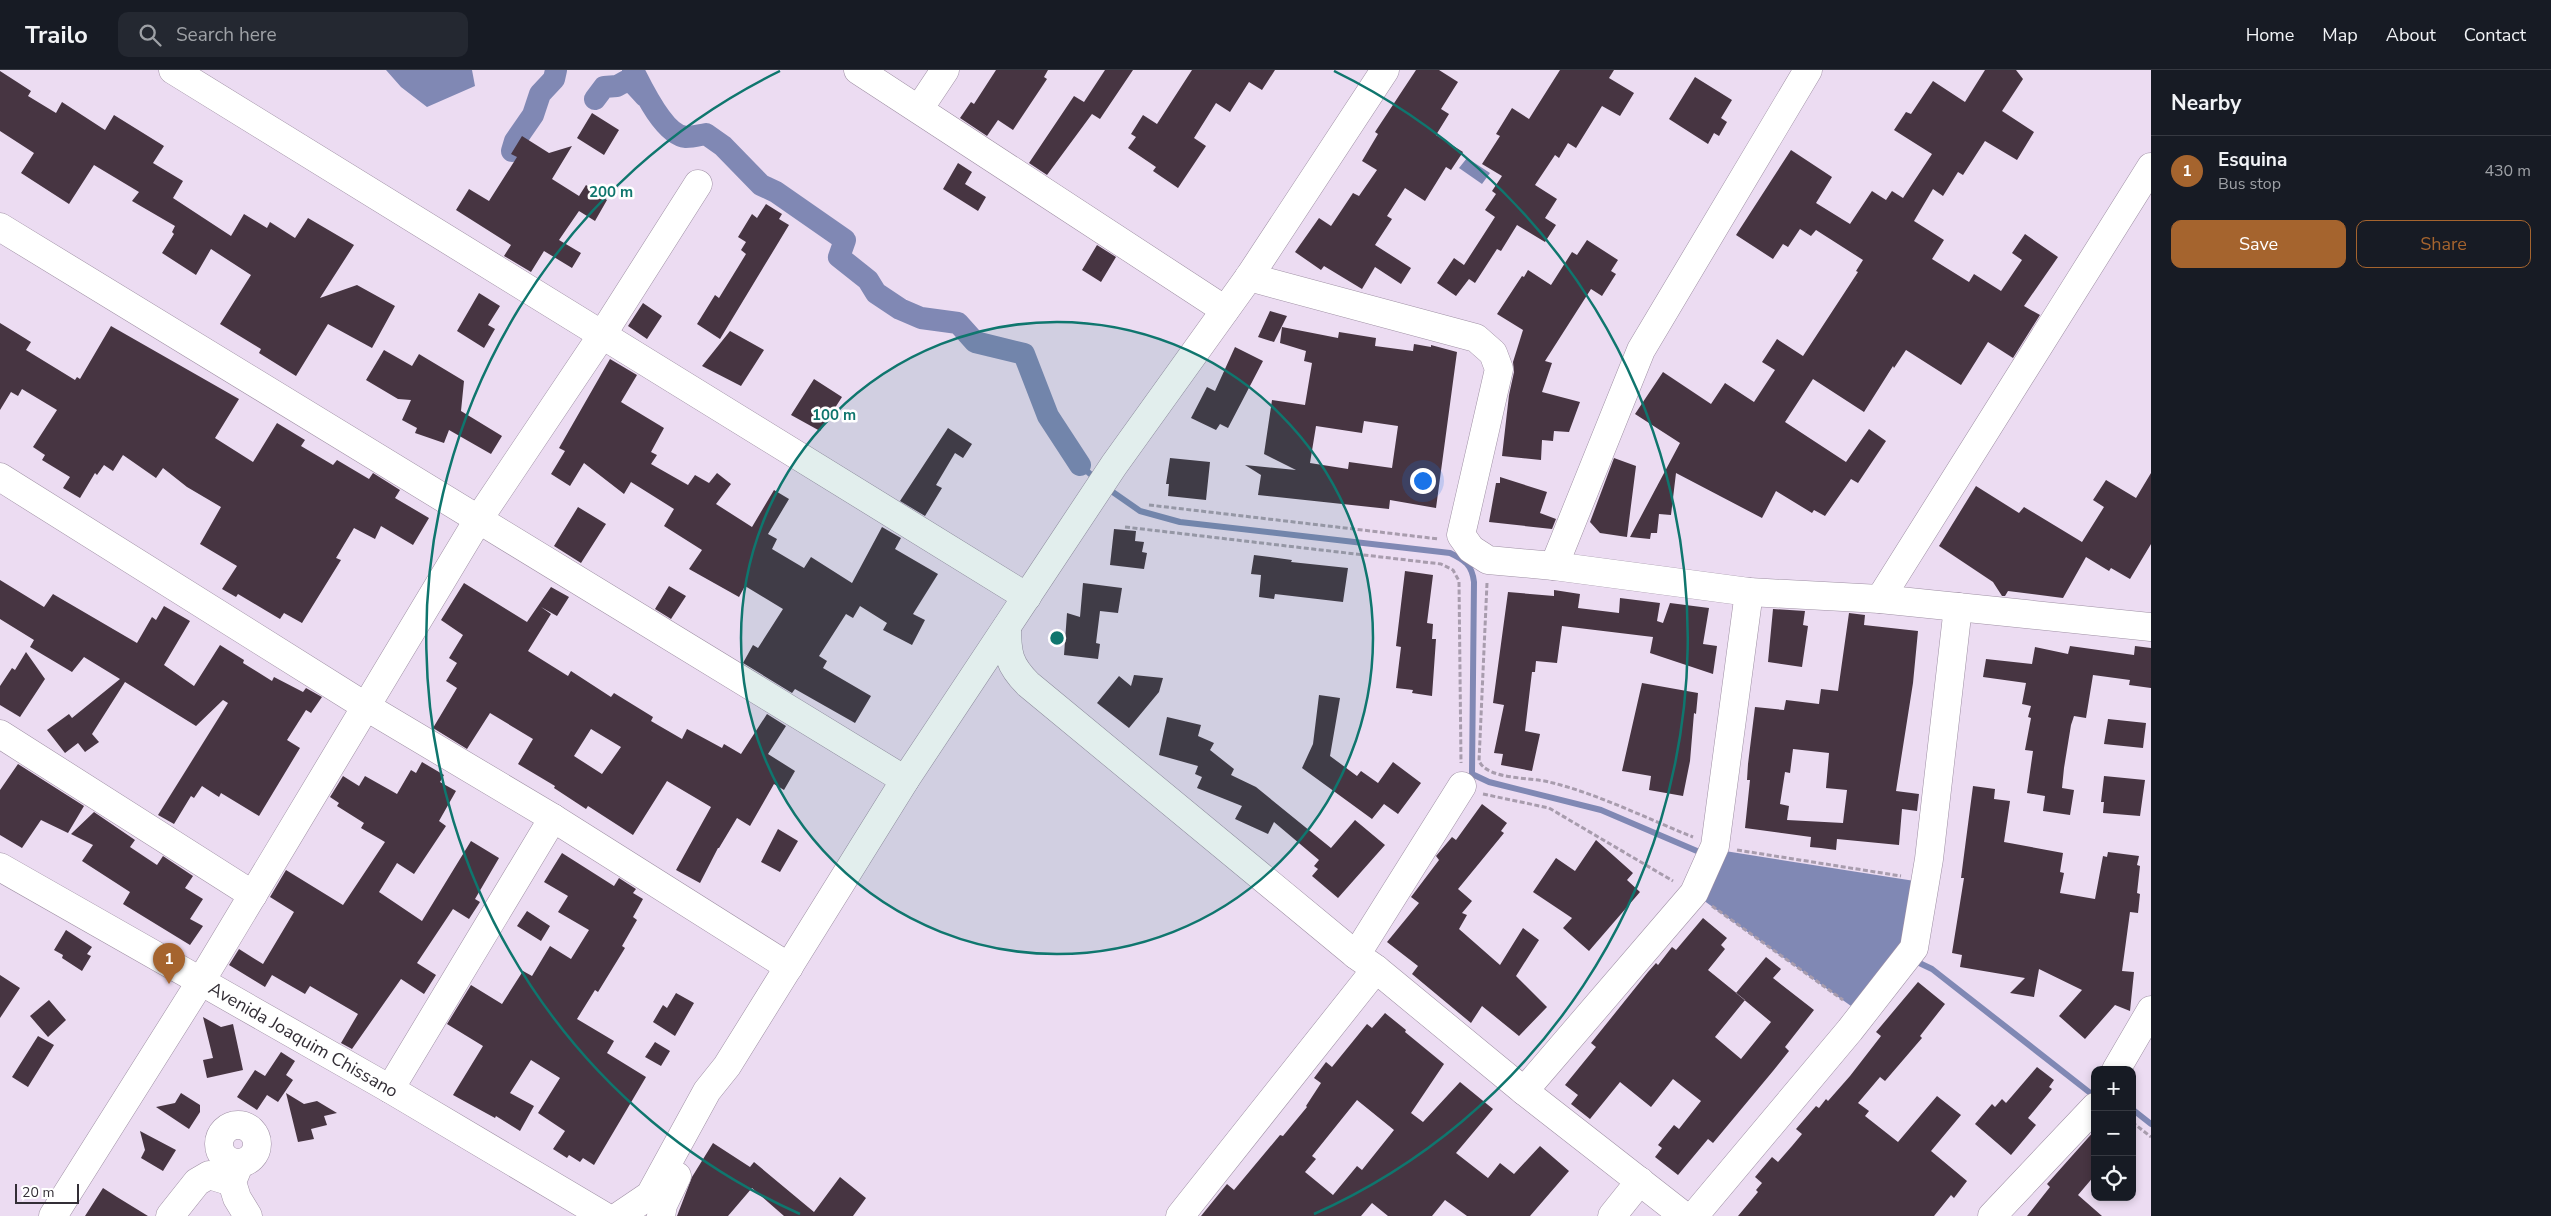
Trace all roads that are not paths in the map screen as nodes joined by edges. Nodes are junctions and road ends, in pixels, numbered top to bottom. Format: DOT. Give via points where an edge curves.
graph roads {
  1 [pos="173,70"];
  2 [pos="858,70"];
  3 [pos="945,70"];
  4 [pos="1385,70"];
  5 [pos="1808,70"];
  6 [pos="919,109"];
  7 [pos="2151,167"];
  8 [pos="698,184"];
  9 [pos="0,227"];
  10 [pos="1249,277"];
  11 [pos="1225,310"];
  12 [pos="602,335"];
  13 [pos="0,477"];
  14 [pos="478,520"];
  15 [pos="1554,566"];
  16 [pos="1749,592"];
  17 [pos="1027,597"];
  18 [pos="1880,599"];
  19 [pos="1958,607"];
  20 [pos="1008,627"];
  21 [pos="2151,627"];
  22 [pos="1028,684"];
  23 [pos="965,691"];
  24 [pos="365,706"];
  25 [pos="0,734"];
  26 [pos="1475,774"];
  27 [pos="905,780"];
  28 [pos="553,818"];
  29 [pos="0,867"];
  30 [pos="253,895"];
  31 [pos="1366,962"];
  32 [pos="789,967"];
  33 [pos="201,981"];
  34 [pos="2151,1010"];
  35 [pos="727,1066"];
  36 [pos="2118,1066"];
  37 [pos="390,1089"];
  38 [pos="1524,1091"];
  39 [pos="2091,1111"];
  40 [pos="1640,1181"];
  41 [pos="53,1216"];
  42 [pos="170,1216"];
  43 [pos="248,1216"];
  44 [pos="604,1216"];
  45 [pos="619,1216"];
  46 [pos="661,1216"];
  47 [pos="1180,1216"];
  48 [pos="1612,1216"];
  49 [pos="1684,1216"];
  50 [pos="1694,1216"];
  51 [pos="1992,1216"];
  1 -- 12 [label="street"];
  2 -- 6 [label="street"];
  3 -- 6 [label="street"];
  4 -- 10 [label="street"];
  5 -- 15 [label="street" via="1641,350"];
  6 -- 11 [label="street"];
  7 -- 18 [label="street"];
  8 -- 12 [label="street"];
  9 -- 14 [label="street"];
  10 -- 11 [label="street"];
  10 -- 15 [label="street" via="1476,338 1493,353 1499,369 1461,535 1471,549 1488,560"];
  11 -- 17 [label="street" via="1114,465"];
  12 -- 14 [label="street"];
  12 -- 17 [label="street"];
  13 -- 24 [label="street"];
  14 -- 24 [label="street"];
  14 -- 27 [label="street"];
  15 -- 16 [label="street"];
  16 -- 18 [label="street"];
  16 -- 38 [label="street" via="1715,846 1694,893"];
  17 -- 20 [label="street"];
  18 -- 19 [label="street"];
  19 -- 21 [label="street"];
  19 -- 50 [label="street" via="1925,880 1908,956"];
  20 -- 22 [label="street" via="1007,650 1015,671"];
  20 -- 23 [label="street"];
  22 -- 23 [label="street" via="1011,677 988,680"];
  22 -- 31 [label="street"];
  23 -- 27 [label="street"];
  24 -- 28 [label="street"];
  24 -- 30 [label="street"];
  25 -- 30 [label="street"];
  26 -- 31 [label="street"];
  27 -- 32 [label="street"];
  28 -- 32 [label="street"];
  28 -- 37 [label="street"];
  29 -- 33 [label="street, Avenida Joaquim Chissano"];
  30 -- 33 [label="street"];
  31 -- 38 [label="street"];
  31 -- 47 [label="street"];
  32 -- 35 [label="street"];
  33 -- 37 [label="street, Avenida Joaquim Chissano"];
  33 -- 41 [label="street"];
  34 -- 36 [label="street"];
  35 -- 45 [label="street" via="707,1090 650,1196"];
  35 -- 46 [label="street" via="717,1095 663,1205"];
  37 -- 44 [label="street, Avenida Joaquim Chissano"];
  38 -- 40 [label="street"];
  39 -- 51 [label="street"];
  40 -- 48 [label="street"];
  40 -- 49 [label="street"];
  42 -- 43 [label="street" via="203,1178 236,1173 237,1198"];
}
